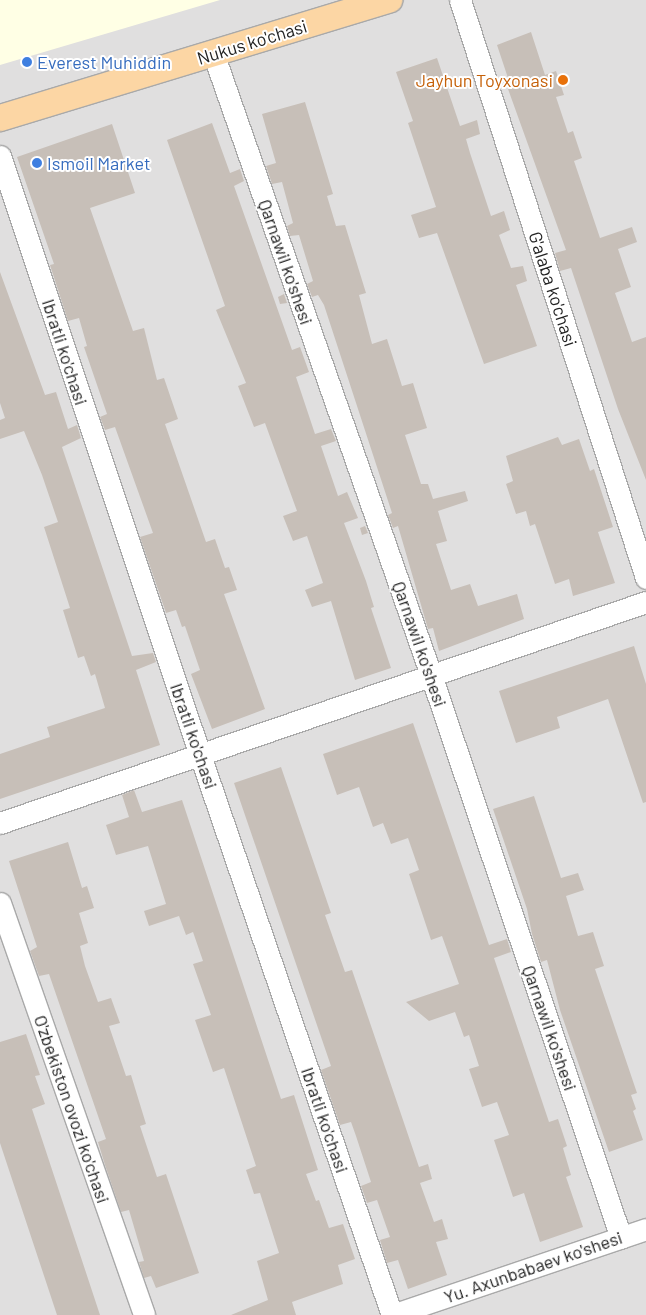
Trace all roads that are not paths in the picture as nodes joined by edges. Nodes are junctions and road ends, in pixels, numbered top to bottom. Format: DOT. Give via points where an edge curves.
graph roads {
  1 [pos="389,0"];
  2 [pos="460,0"];
  3 [pos="213,53"];
  4 [pos="0,118"];
  5 [pos="0,156"];
  6 [pos="646,578"];
  7 [pos="646,602"];
  8 [pos="432,676"];
  9 [pos="200,755"];
  10 [pos="0,823"];
  11 [pos="0,903"];
  12 [pos="646,1229"];
  13 [pos="621,1238"];
  14 [pos="144,1315"];
  15 [pos="392,1315"];
  1 -- 3 [label="main road, Nukus ko'chasi"];
  2 -- 6 [label="street, G'alaba ko'chasi"];
  3 -- 4 [label="main road, Nukus ko'chasi"];
  3 -- 8 [label="street, Qarnawil ko'shesi"];
  5 -- 9 [label="street, Ibratli ko'chasi"];
  7 -- 8 [label="street"];
  8 -- 9 [label="street"];
  8 -- 13 [label="street, Qarnawil ko'shesi"];
  9 -- 10 [label="street"];
  9 -- 15 [label="street, Ibratli ko'chasi"];
  11 -- 14 [label="street, O'zbekiston ovozi ko'chasi"];
  12 -- 13 [label="street, Yu. Axunbabaev ko'shesi"];
  13 -- 15 [label="street, Yu. Axunbabaev ko'shesi"];
}
